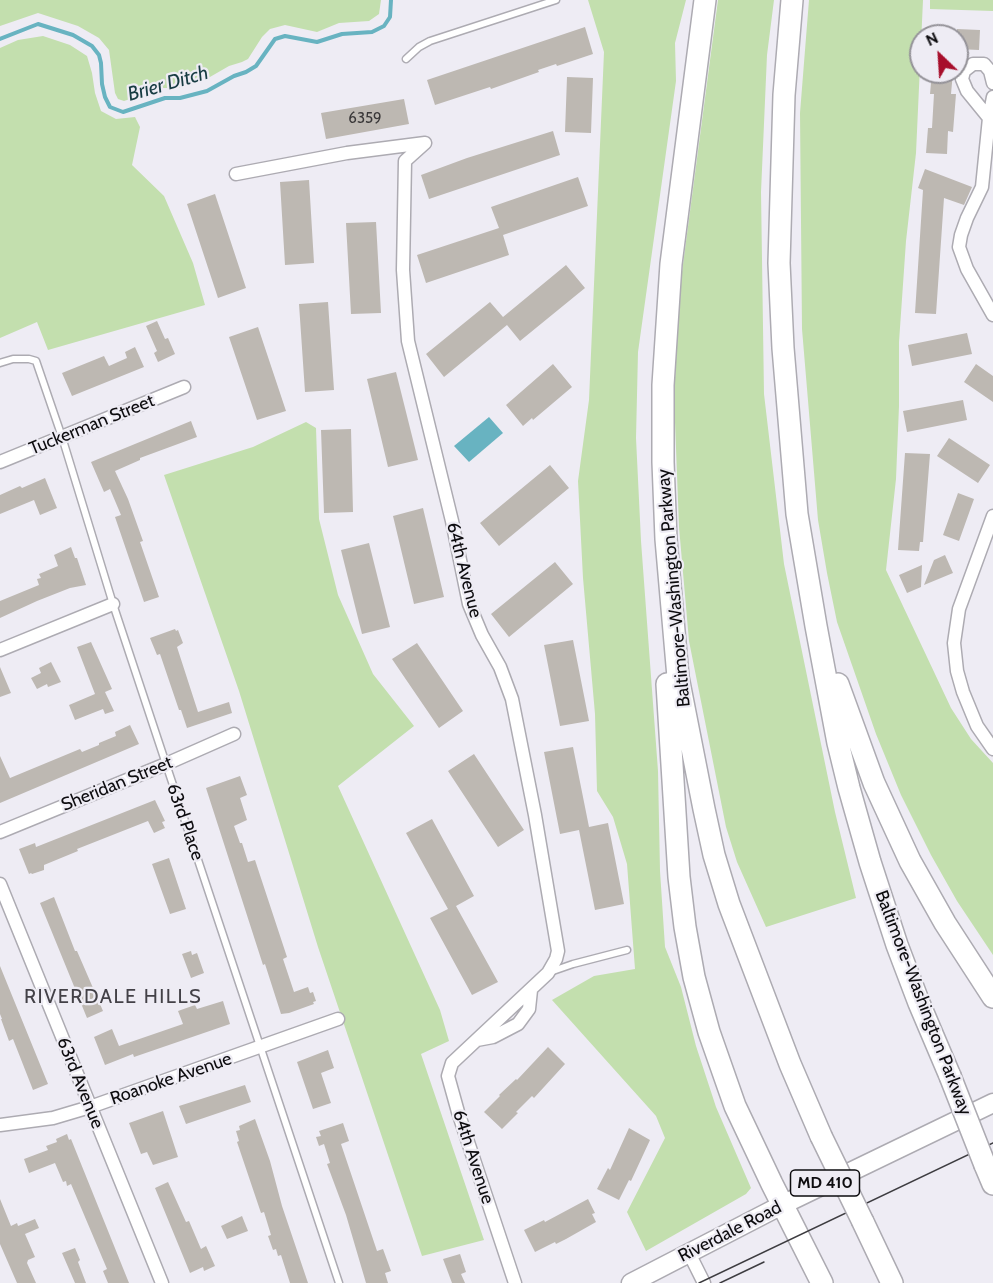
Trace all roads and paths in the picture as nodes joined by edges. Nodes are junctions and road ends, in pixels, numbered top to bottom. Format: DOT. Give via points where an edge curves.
graph roads {
  1 [pos="556,0"];
  2 [pos="705,0"];
  3 [pos="792,0"];
  4 [pos="406,59"];
  5 [pos="993,83"];
  6 [pos="993,97"];
  7 [pos="989,118"];
  8 [pos="236,174"];
  9 [pos="993,315"];
  10 [pos="0,363"];
  11 [pos="184,387"];
  12 [pos="62,437"];
  13 [pos="0,462"];
  14 [pos="993,516"];
  15 [pos="666,539"];
  16 [pos="805,567"];
  17 [pos="113,604"];
  18 [pos="0,650"];
  19 [pos="234,734"];
  20 [pos="993,749"];
  21 [pos="166,764"];
  22 [pos="0,832"];
  23 [pos="0,884"];
  24 [pos="627,950"];
  25 [pos="548,973"];
  26 [pos="993,996"];
  27 [pos="338,1019"];
  28 [pos="261,1047"];
  29 [pos="993,1103"];
  30 [pos="90,1107"];
  31 [pos="0,1125"];
  32 [pos="989,1174"];
  33 [pos="782,1204"];
  34 [pos="689,1253"];
  35 [pos="162,1283"];
  36 [pos="339,1283"];
  37 [pos="514,1283"];
  38 [pos="631,1283"];
  39 [pos="704,1283"];
  40 [pos="822,1283"];
  41 [pos="892,1283"];
  1 -- 4 [label="lane" via="430,41"];
  2 -- 15 [label="highway, Baltimore-Washington Parkway" via="671,264 663,385"];
  3 -- 16 [label="highway, Baltimore-Washington Parkway" via="784,95 779,263 789,434"];
  5 -- 7 [label="street" via="984,64 974,64 964,71 962,79 967,91"];
  6 -- 7 [label="street"];
  7 -- 9 [label="street" via="982,187 959,247"];
  8 -- 25 [label="street, 64th Avenue" via="424,143 405,161 403,270 408,341 469,604 512,702 558,951"];
  10 -- 12 [label="lane, 63rd Place" via="13,359 36,361"];
  11 -- 12 [label="street, Tuckerman Street"];
  12 -- 13 [label="street, Tuckerman Street"];
  12 -- 17 [label="lane, 63rd Place"];
  14 -- 20 [label="street" via="959,609 954,643 963,692 977,726"];
  15 -- 33 [label="highway" via="666,656 685,927 694,977 721,1070"];
  15 -- 41 [label="highway, Baltimore-Washington Parkway, bridge" via="680,687 714,855 769,1012 821,1136"];
  16 -- 26 [label="highway" via="840,694 892,824 945,923"];
  16 -- 32 [label="highway, Baltimore-Washington Parkway, bridge" via="838,743 858,821 897,945"];
  17 -- 18 [label="street"];
  17 -- 21 [label="lane, 63rd Place"];
  19 -- 21 [label="street, Sheridan Street"];
  21 -- 22 [label="street, Sheridan Street"];
  21 -- 28 [label="lane, 63rd Place"];
  23 -- 30 [label="street, 63rd Avenue"];
  24 -- 25 [label="lane"];
  25 -- 37 [label="street, 64th Avenue" via="531,990 529,1009 518,1024 493,1037 476,1040 452,1063 448,1076"];
  27 -- 28 [label="street, Roanoke Avenue"];
  28 -- 30 [label="street, Roanoke Avenue"];
  28 -- 36 [label="lane, 63rd Place"];
  29 -- 33 [label="main road, Riverdale Road / MD 410"];
  30 -- 31 [label="street, Roanoke Avenue" via="53,1119"];
  30 -- 35 [label="street, 63rd Avenue"];
  33 -- 34 [label="main road, Riverdale Road / MD 410"];
  33 -- 40 [label="highway"];
  34 -- 38 [label="main road, Riverdale Road / MD 410"];
  34 -- 39 [label="street"];
}
